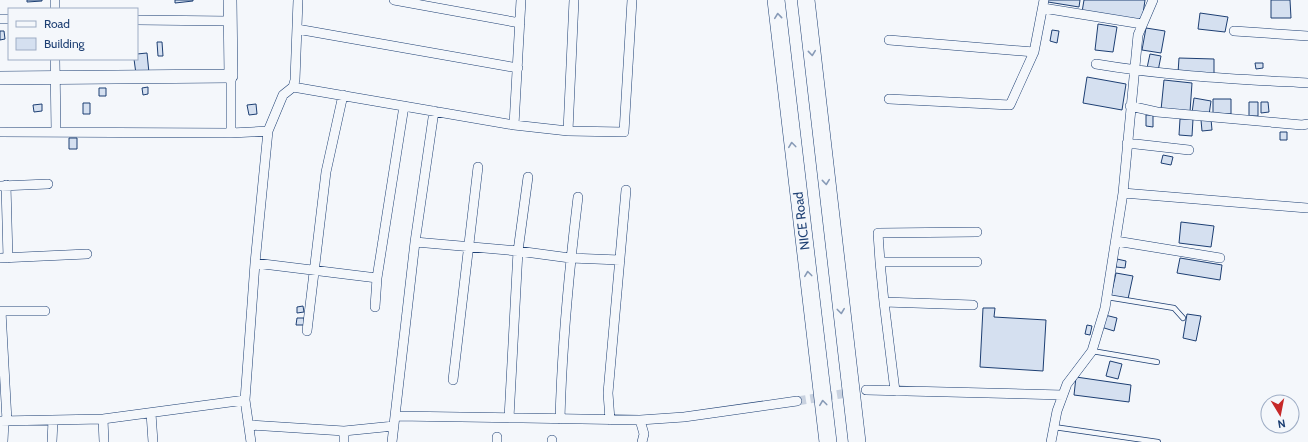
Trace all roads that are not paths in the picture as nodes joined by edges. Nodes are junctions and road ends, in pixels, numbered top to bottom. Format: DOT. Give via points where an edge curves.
graph roads {
  1 [pos="230,0"];
  2 [pos="298,0"];
  3 [pos="394,0"];
  4 [pos="521,0"];
  5 [pos="574,0"];
  6 [pos="632,0"];
  7 [pos="776,0"];
  8 [pos="806,0"];
  9 [pos="1153,0"];
  10 [pos="1043,4"];
  11 [pos="138,20"];
  12 [pos="230,21"];
  13 [pos="520,22"];
  14 [pos="1142,24"];
  15 [pos="297,29"];
  16 [pos="1234,31"];
  17 [pos="1308,36"];
  18 [pos="888,40"];
  19 [pos="1034,52"];
  20 [pos="55,60"];
  21 [pos="1096,64"];
  22 [pos="518,68"];
  23 [pos="1133,70"];
  24 [pos="231,76"];
  25 [pos="0,78"];
  26 [pos="56,78"];
  27 [pos="1308,83"];
  28 [pos="293,87"];
  29 [pos="343,95"];
  30 [pos="889,99"];
  31 [pos="404,106"];
  32 [pos="1130,106"];
  33 [pos="434,111"];
  34 [pos="1308,124"];
  35 [pos="514,125"];
  36 [pos="268,131"];
  37 [pos="568,131"];
  38 [pos="0,132"];
  39 [pos="56,132"];
  40 [pos="231,133"];
  41 [pos="1127,142"];
  42 [pos="1190,150"];
  43 [pos="478,167"];
  44 [pos="528,177"];
  45 [pos="48,184"];
  46 [pos="3,186"];
  47 [pos="626,190"];
  48 [pos="1123,193"];
  49 [pos="578,197"];
  50 [pos="1307,208"];
  51 [pos="977,232"];
  52 [pos="1116,241"];
  53 [pos="415,242"];
  54 [pos="469,247"];
  55 [pos="518,251"];
  56 [pos="87,254"];
  57 [pos="4,258"];
  58 [pos="570,258"];
  59 [pos="1220,258"];
  60 [pos="620,260"];
  61 [pos="880,262"];
  62 [pos="977,262"];
  63 [pos="255,263"];
  64 [pos="314,270"];
  65 [pos="377,278"];
  66 [pos="1107,297"];
  67 [pos="884,302"];
  68 [pos="973,305"];
  69 [pos="375,307"];
  70 [pos="1,311"];
  71 [pos="45,311"];
  72 [pos="1183,318"];
  73 [pos="307,332"];
  74 [pos="1092,352"];
  75 [pos="1157,362"];
  76 [pos="453,380"];
  77 [pos="866,390"];
  78 [pos="895,391"];
  79 [pos="1063,394"];
  80 [pos="245,400"];
  81 [pos="797,401"];
  82 [pos="151,413"];
  83 [pos="396,416"];
  84 [pos="509,418"];
  85 [pos="103,419"];
  86 [pos="560,419"];
  87 [pos="53,420"];
  88 [pos="610,420"];
  89 [pos="640,420"];
  90 [pos="4,421"];
  91 [pos="249,425"];
  92 [pos="394,426"];
  93 [pos="1054,427"];
  94 [pos="344,431"];
  95 [pos="4,442"];
  96 [pos="52,442"];
  97 [pos="104,442"];
  98 [pos="153,442"];
  99 [pos="251,442"];
  100 [pos="344,442"];
  101 [pos="392,442"];
  102 [pos="642,442"];
  103 [pos="828,442"];
  104 [pos="857,442"];
  105 [pos="1051,442"];
  106 [pos="1158,442"];
  1 -- 12 [label="street"];
  2 -- 15 [label="street"];
  3 -- 13 [label="street"];
  4 -- 13 [label="street"];
  5 -- 37 [label="street"];
  6 -- 37 [label="street" via="624,132"];
  103 -- 7 [label="highway, NICE Road, one-way"];
  8 -- 104 [label="highway, one-way"];
  9 -- 14 [label="street"];
  10 -- 14 [label="street"];
  10 -- 19 [label="street"];
  11 -- 12 [label="street"];
  12 -- 24 [label="street"];
  13 -- 22 [label="street"];
  14 -- 23 [label="street"];
  15 -- 22 [label="street"];
  15 -- 28 [label="street"];
  16 -- 17 [label="street"];
  18 -- 19 [label="street"];
  19 -- 30 [label="street" via="1010,105"];
  20 -- 26 [label="street"];
  21 -- 23 [label="street"];
  22 -- 35 [label="street"];
  23 -- 27 [label="street"];
  23 -- 32 [label="street"];
  24 -- 26 [label="street"];
  24 -- 40 [label="street"];
  25 -- 26 [label="street"];
  26 -- 39 [label="street"];
  28 -- 29 [label="street"];
  28 -- 36 [label="street" via="283,95"];
  29 -- 31 [label="street"];
  29 -- 64 [label="street" via="326,172"];
  31 -- 33 [label="street"];
  31 -- 65 [label="street"];
  32 -- 34 [label="street" via="1157,112"];
  32 -- 41 [label="street"];
  33 -- 35 [label="street"];
  33 -- 53 [label="street"];
  35 -- 37 [label="street"];
  36 -- 40 [label="street"];
  36 -- 63 [label="street"];
  38 -- 39 [label="street"];
  39 -- 40 [label="street"];
  41 -- 42 [label="street"];
  41 -- 48 [label="street"];
  43 -- 54 [label="street"];
  44 -- 55 [label="street"];
  45 -- 46 [label="street"];
  46 -- 57 [label="street"];
  47 -- 60 [label="street"];
  48 -- 50 [label="street"];
  48 -- 52 [label="street"];
  49 -- 58 [label="street"];
  51 -- 61 [label="street" via="878,233"];
  52 -- 59 [label="street"];
  52 -- 66 [label="street"];
  53 -- 54 [label="street"];
  53 -- 83 [label="street"];
  54 -- 55 [label="street"];
  54 -- 76 [label="street"];
  55 -- 58 [label="street"];
  55 -- 84 [label="street"];
  56 -- 57 [label="street"];
  58 -- 60 [label="street"];
  58 -- 86 [label="street"];
  60 -- 88 [label="street" via="608,393"];
  61 -- 62 [label="street"];
  61 -- 67 [label="street"];
  63 -- 64 [label="street"];
  63 -- 80 [label="street"];
  64 -- 65 [label="street"];
  64 -- 73 [label="street"];
  65 -- 69 [label="street"];
  66 -- 72 [label="lane" via="1174,308"];
  66 -- 74 [label="street"];
  67 -- 68 [label="street"];
  67 -- 78 [label="street"];
  70 -- 71 [label="street"];
  70 -- 90 [label="street"];
  74 -- 75 [label="lane"];
  74 -- 79 [label="street" via="1067,384"];
  77 -- 78 [label="street"];
  78 -- 79 [label="street"];
  79 -- 93 [label="street"];
  80 -- 82 [label="street"];
  80 -- 91 [label="street"];
  81 -- 89 [label="street" via="684,417"];
  82 -- 85 [label="street"];
  82 -- 98 [label="street"];
  83 -- 84 [label="street"];
  83 -- 92 [label="street"];
  84 -- 86 [label="street"];
  85 -- 87 [label="street"];
  85 -- 97 [label="street"];
  86 -- 88 [label="street"];
  87 -- 90 [label="street"];
  87 -- 96 [label="street"];
  88 -- 89 [label="street"];
  89 -- 102 [label="street" via="644,434"];
  90 -- 95 [label="street"];
  91 -- 94 [label="street"];
  91 -- 99 [label="street"];
  92 -- 94 [label="street"];
  92 -- 101 [label="street"];
  93 -- 105 [label="street"];
  93 -- 106 [label="lane"];
  94 -- 100 [label="street"];
}
